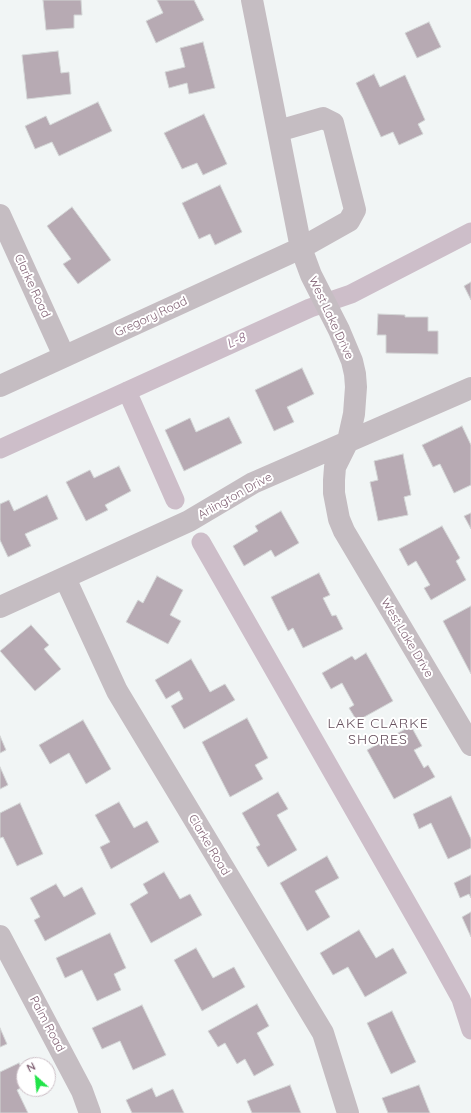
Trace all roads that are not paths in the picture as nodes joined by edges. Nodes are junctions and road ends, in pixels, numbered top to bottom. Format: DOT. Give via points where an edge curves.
graph roads {
  1 [pos="252,0"];
  2 [pos="278,131"];
  3 [pos="0,215"];
  4 [pos="301,248"];
  5 [pos="64,356"];
  6 [pos="0,386"];
  7 [pos="471,388"];
  8 [pos="348,442"];
  9 [pos="65,578"];
  10 [pos="0,607"];
  11 [pos="471,745"];
  12 [pos="0,936"];
  13 [pos="90,1113"];
  14 [pos="348,1113"];
  1 -- 2 [label="street, West Lake Drive"];
  2 -- 4 [label="street, West Lake Drive"];
  2 -- 4 [label="street, Gregory Road" via="323,118 333,123 355,210 349,221"];
  3 -- 5 [label="street, Clarke Road"];
  4 -- 5 [label="street, Gregory Road"];
  4 -- 8 [label="street, West Lake Drive" via="352,361 356,387"];
  5 -- 6 [label="street, Gregory Road"];
  7 -- 8 [label="street, Arlington Drive"];
  8 -- 9 [label="street, Arlington Drive" via="253,483 189,521"];
  8 -- 11 [label="street, West Lake Drive" via="335,467 334,480 336,506 342,525"];
  9 -- 10 [label="street, Arlington Drive"];
  9 -- 14 [label="street, Clarke Road" via="117,691 323,1033"];
  12 -- 13 [label="street, Palm Road" via="82,1091"];
}
